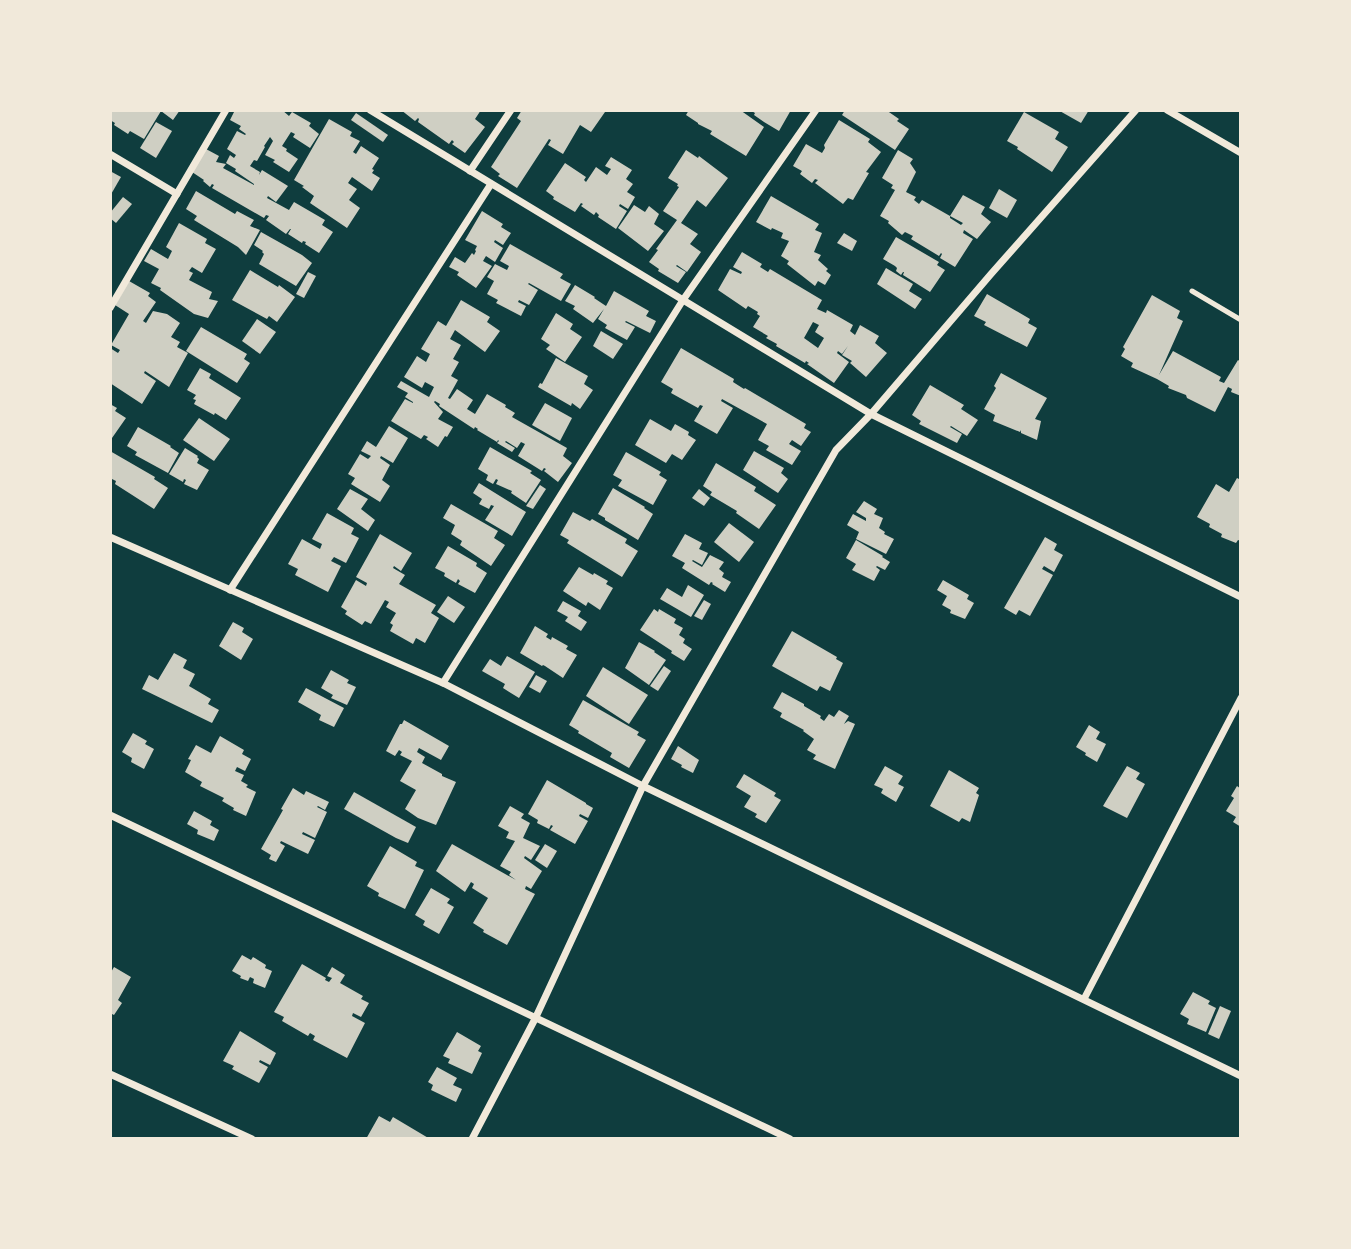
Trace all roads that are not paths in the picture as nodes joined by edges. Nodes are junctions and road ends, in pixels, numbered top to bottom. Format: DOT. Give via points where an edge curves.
graph roads {
  1 [pos="226,110"];
  2 [pos="370,110"];
  3 [pos="511,110"];
  4 [pos="816,110"];
  5 [pos="1136,110"];
  6 [pos="1167,110"];
  7 [pos="1241,153"];
  8 [pos="110,154"];
  9 [pos="470,171"];
  10 [pos="491,184"];
  11 [pos="177,194"];
  12 [pos="1192,291"];
  13 [pos="682,300"];
  14 [pos="110,308"];
  15 [pos="1241,320"];
  16 [pos="870,414"];
  17 [pos="110,537"];
  18 [pos="230,590"];
  19 [pos="1241,597"];
  20 [pos="443,683"];
  21 [pos="1241,698"];
  22 [pos="643,786"];
  23 [pos="110,816"];
  24 [pos="1084,999"];
  25 [pos="535,1019"];
  26 [pos="110,1074"];
  27 [pos="1241,1076"];
  28 [pos="251,1139"];
  29 [pos="472,1139"];
  30 [pos="790,1139"];
  1 -- 11 [label="street"];
  2 -- 9 [label="street"];
  3 -- 9 [label="street"];
  4 -- 13 [label="street"];
  5 -- 16 [label="street"];
  6 -- 7 [label="street"];
  8 -- 11 [label="street"];
  9 -- 10 [label="street"];
  10 -- 13 [label="street"];
  10 -- 18 [label="street"];
  11 -- 14 [label="street"];
  12 -- 15 [label="lane"];
  13 -- 16 [label="street"];
  13 -- 20 [label="street"];
  16 -- 19 [label="street"];
  16 -- 22 [label="street" via="836,450"];
  17 -- 18 [label="street"];
  18 -- 20 [label="street"];
  20 -- 22 [label="street"];
  21 -- 24 [label="street"];
  22 -- 24 [label="street"];
  22 -- 25 [label="street"];
  23 -- 25 [label="street"];
  24 -- 27 [label="street"];
  25 -- 29 [label="street"];
  25 -- 30 [label="street"];
  26 -- 28 [label="street"];
}
